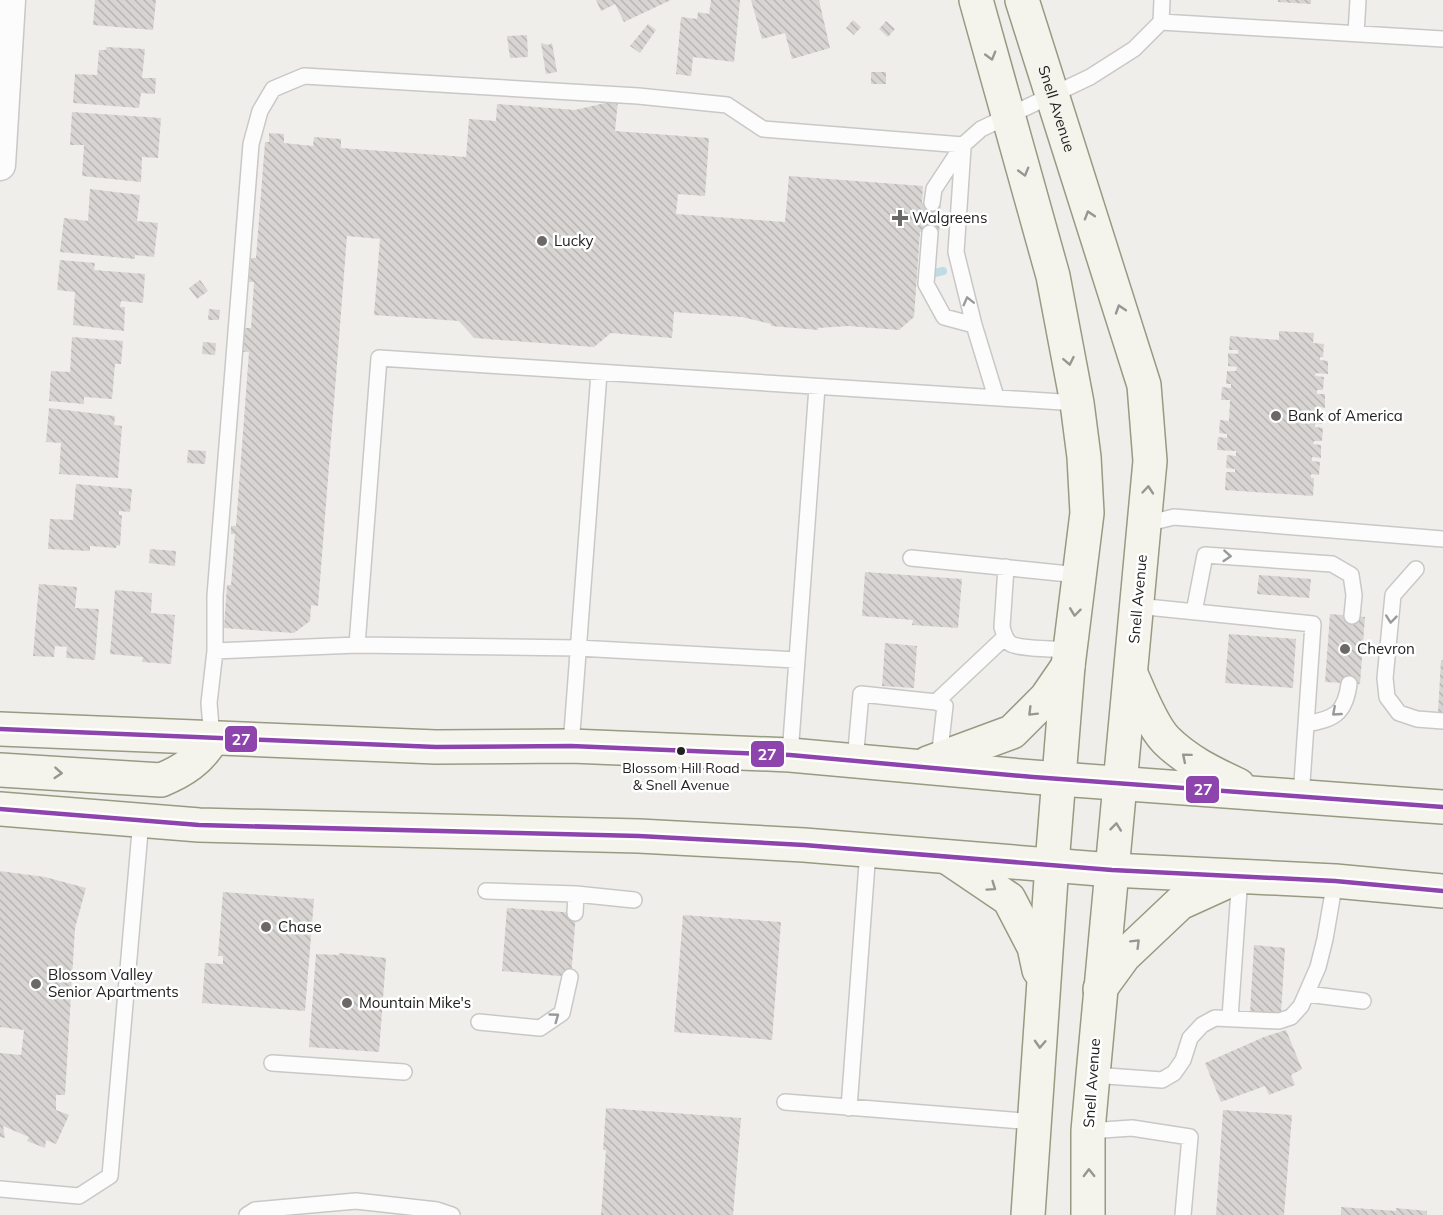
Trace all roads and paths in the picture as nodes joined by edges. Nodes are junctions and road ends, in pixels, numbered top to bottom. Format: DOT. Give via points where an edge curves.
graph roads {
  1 [pos="10,0"];
  2 [pos="976,0"];
  3 [pos="1022,0"];
  4 [pos="1162,0"];
  5 [pos="1358,0"];
  6 [pos="1161,22"];
  7 [pos="1356,34"];
  8 [pos="1443,39"];
  9 [pos="1051,95"];
  10 [pos="1008,116"];
  11 [pos="963,145"];
  12 [pos="0,165"];
  13 [pos="932,204"];
  14 [pos="930,233"];
  15 [pos="974,325"];
  16 [pos="599,373"];
  17 [pos="817,387"];
  18 [pos="996,397"];
  19 [pos="1077,403"];
  20 [pos="1145,524"];
  21 [pos="1443,539"];
  22 [pos="911,558"];
  23 [pos="1006,567"];
  24 [pos="1416,569"];
  25 [pos="1080,575"];
  26 [pos="1137,606"];
  27 [pos="1194,612"];
  28 [pos="1353,616"];
  29 [pos="1005,637"];
  30 [pos="357,645"];
  31 [pos="578,648"];
  32 [pos="215,651"];
  33 [pos="1070,658"];
  34 [pos="796,660"];
  35 [pos="1131,674"];
  36 [pos="1349,684"];
  37 [pos="936,702"];
  38 [pos="1443,721"];
  39 [pos="1306,724"];
  40 [pos="0,729"];
  41 [pos="212,739"];
  42 [pos="571,746"];
  43 [pos="790,755"];
  44 [pos="855,761"];
  45 [pos="928,763"];
  46 [pos="0,770"];
  47 [pos="1059,779"];
  48 [pos="1120,784"];
  49 [pos="1256,794"];
  50 [pos="1301,797"];
  51 [pos="1443,807"];
  52 [pos="0,808"];
  53 [pos="141,820"];
  54 [pos="868,850"];
  55 [pos="943,855"];
  56 [pos="1052,864"];
  57 [pos="1112,870"];
  58 [pos="1240,876"];
  59 [pos="1335,881"];
  60 [pos="486,891"];
  61 [pos="1443,891"];
  62 [pos="576,894"];
  63 [pos="634,900"];
  64 [pos="574,913"];
  65 [pos="570,977"];
  66 [pos="1043,986"];
  67 [pos="1100,989"];
  68 [pos="1306,994"];
  69 [pos="1363,1001"];
  70 [pos="1230,1018"];
  71 [pos="479,1022"];
  72 [pos="272,1063"];
  73 [pos="404,1072"];
  74 [pos="1093,1075"];
  75 [pos="785,1102"];
  76 [pos="849,1108"];
  77 [pos="1035,1122"];
  78 [pos="1088,1131"];
  79 [pos="0,1189"];
  80 [pos="355,1208"];
  81 [pos="248,1215"];
  82 [pos="452,1215"];
  83 [pos="1028,1215"];
  84 [pos="1088,1215"];
  85 [pos="1183,1215"];
  1 -- 12 [label="street"];
  2 -- 10 [label="main road, one-way"];
  3 -- 9 [label="main road, Snell Avenue"];
  4 -- 6 [label="lane"];
  5 -- 7 [label="lane"];
  6 -- 7 [label="lane"];
  6 -- 9 [label="lane" via="1134,49 1090,77"];
  7 -- 8 [label="lane"];
  9 -- 10 [label="lane"];
  20 -- 9 [label="main road, Snell Avenue, one-way" via="1150,461 1144,385"];
  10 -- 11 [label="lane" via="981,129"];
  10 -- 19 [label="main road, one-way" via="1053,276"];
  11 -- 13 [label="lane" via="934,189"];
  15 -- 11 [label="lane, one-way" via="956,252"];
  11 -- 32 [label="lane" via="763,129 727,105 638,96 304,76 273,89 260,111 251,144 215,596"];
  14 -- 15 [label="lane" via="926,284 944,317"];
  15 -- 18 [label="lane"];
  16 -- 17 [label="lane"];
  16 -- 30 [label="lane" via="379,358"];
  16 -- 31 [label="lane"];
  17 -- 18 [label="lane"];
  17 -- 34 [label="lane"];
  18 -- 19 [label="lane"];
  19 -- 25 [label="main road" via="1087,513"];
  20 -- 21 [label="lane" via="1174,517"];
  20 -- 26 [label="main road, Snell Avenue"];
  22 -- 23 [label="lane"];
  23 -- 25 [label="lane"];
  23 -- 29 [label="lane" via="1002,627"];
  24 -- 38 [label="lane, one-way" via="1393,595 1385,678 1387,697 1400,713"];
  25 -- 33 [label="main road, one-way"];
  26 -- 27 [label="lane"];
  26 -- 35 [label="main road, Snell Avenue"];
  27 -- 28 [label="lane, one-way" via="1205,555 1332,564 1351,575"];
  27 -- 39 [label="lane" via="1313,624"];
  29 -- 33 [label="lane" via="1012,644"];
  29 -- 37 [label="lane"];
  30 -- 31 [label="lane"];
  30 -- 32 [label="lane"];
  31 -- 34 [label="lane"];
  31 -- 42 [label="lane"];
  32 -- 41 [label="lane" via="209,703"];
  33 -- 45 [label="main road, one-way" via="1046,698 1012,732"];
  33 -- 47 [label="main road"];
  34 -- 43 [label="lane"];
  35 -- 48 [label="main road, Snell Avenue"];
  49 -- 35 [label="main road, one-way" via="1199,767 1165,739"];
  36 -- 39 [label="lane, one-way" via="1347,701 1338,713"];
  37 -- 44 [label="lane" via="861,694"];
  37 -- 45 [label="lane" via="945,706"];
  39 -- 50 [label="lane"];
  40 -- 41 [label="main road"];
  41 -- 42 [label="main road" via="436,747"];
  46 -- 41 [label="main road, one-way" via="161,780 191,765"];
  42 -- 43 [label="main road"];
  43 -- 44 [label="main road"];
  44 -- 45 [label="main road"];
  45 -- 47 [label="main road"];
  47 -- 48 [label="main road"];
  47 -- 56 [label="main road"];
  48 -- 49 [label="main road"];
  57 -- 48 [label="main road, Snell Avenue, one-way"];
  49 -- 50 [label="main road"];
  50 -- 51 [label="main road"];
  52 -- 53 [label="main road"];
  53 -- 54 [label="main road" via="199,825 639,836"];
  53 -- 79 [label="lane" via="110,1176 79,1196"];
  54 -- 55 [label="main road"];
  54 -- 76 [label="lane"];
  55 -- 56 [label="main road"];
  55 -- 66 [label="main road, one-way" via="1009,899 1034,947"];
  56 -- 57 [label="main road"];
  56 -- 66 [label="main road"];
  57 -- 58 [label="main road"];
  57 -- 67 [label="main road, Snell Avenue"];
  58 -- 59 [label="main road"];
  67 -- 58 [label="main road, one-way" via="1124,956 1180,903"];
  58 -- 70 [label="lane"];
  59 -- 61 [label="main road"];
  59 -- 68 [label="lane" via="1318,967"];
  60 -- 62 [label="lane"];
  62 -- 63 [label="lane"];
  62 -- 64 [label="lane"];
  71 -- 65 [label="lane, one-way" via="540,1028 562,1013"];
  66 -- 77 [label="main road, one-way"];
  67 -- 74 [label="main road, Snell Avenue"];
  68 -- 69 [label="lane"];
  68 -- 70 [label="lane" via="1291,1017 1279,1021"];
  70 -- 74 [label="lane" via="1215,1018 1202,1024 1190,1038 1174,1073 1162,1080"];
  72 -- 73 [label="lane"];
  74 -- 78 [label="main road, Snell Avenue"];
  75 -- 76 [label="lane"];
  76 -- 77 [label="lane"];
  77 -- 83 [label="main road"];
  84 -- 78 [label="main road, Snell Avenue, one-way"];
  78 -- 85 [label="lane" via="1132,1128 1190,1137"];
  80 -- 81 [label="lane" via="255,1210"];
  80 -- 82 [label="lane" via="437,1209"];
}
